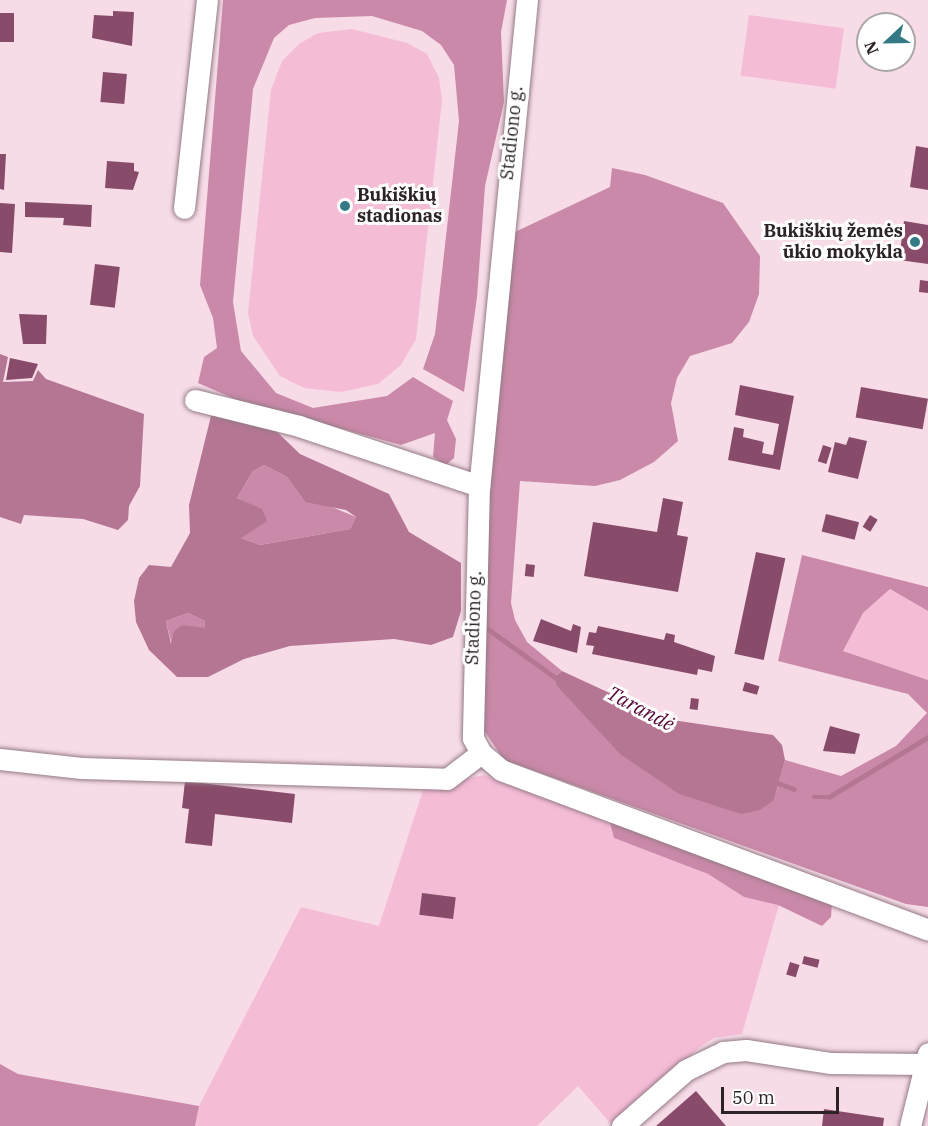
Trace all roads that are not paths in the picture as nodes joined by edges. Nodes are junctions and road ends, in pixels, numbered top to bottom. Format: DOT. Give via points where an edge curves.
graph roads {
  1 [pos="207,0"];
  2 [pos="527,0"];
  3 [pos="184,208"];
  4 [pos="195,399"];
  5 [pos="479,486"];
  6 [pos="481,753"];
  7 [pos="0,759"];
  8 [pos="928,930"];
  9 [pos="926,1058"];
  10 [pos="622,1126"];
  11 [pos="910,1126"];
  1 -- 3 [label="street"];
  2 -- 5 [label="street, Stadiono g."];
  4 -- 5 [label="street" via="299,426"];
  5 -- 6 [label="street, Stadiono g." via="471,720"];
  6 -- 7 [label="street" via="447,779 82,768"];
  6 -- 8 [label="street" via="501,770"];
  9 -- 10 [label="street" via="831,1063 746,1050 723,1052 686,1070"];
  9 -- 11 [label="street"];
}
